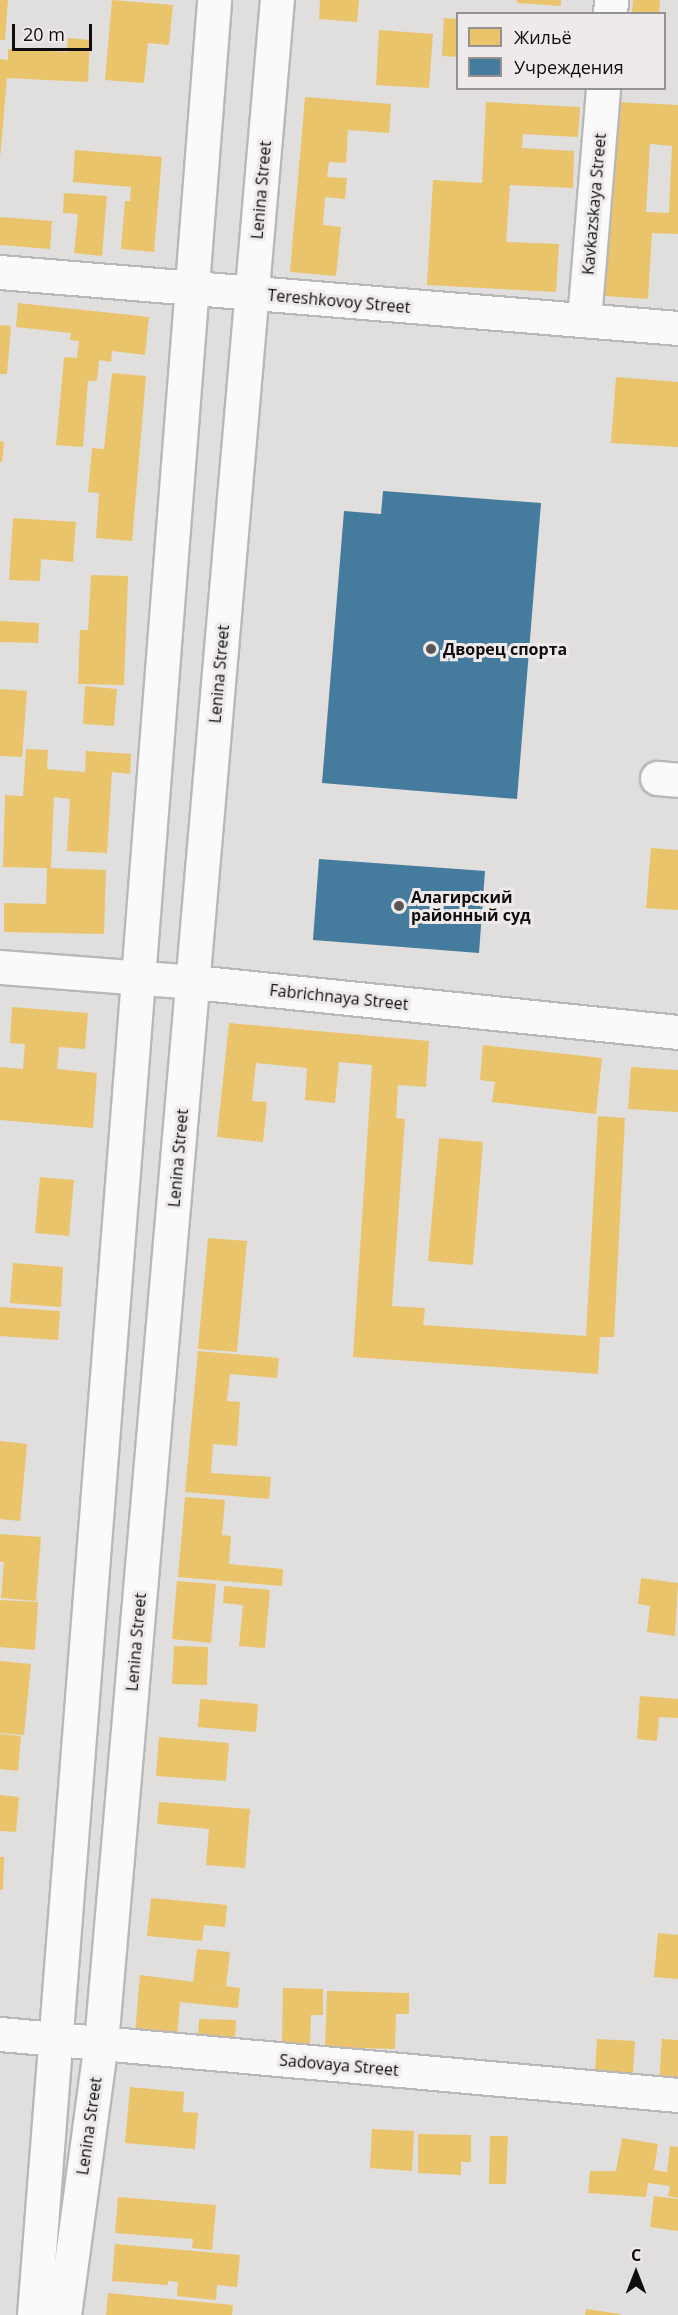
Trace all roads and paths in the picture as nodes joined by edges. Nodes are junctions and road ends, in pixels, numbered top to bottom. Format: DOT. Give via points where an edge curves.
graph roads {
  1 [pos="214,0"];
  2 [pos="277,0"];
  3 [pos="603,90"];
  4 [pos="0,272"];
  5 [pos="190,289"];
  6 [pos="251,294"];
  7 [pos="584,320"];
  8 [pos="678,328"];
  9 [pos="0,967"];
  10 [pos="135,976"];
  11 [pos="194,982"];
  12 [pos="678,1032"];
  13 [pos="0,2034"];
  14 [pos="57,2039"];
  15 [pos="101,2043"];
  16 [pos="678,2095"];
  17 [pos="34,2315"];
  18 [pos="64,2315"];
  1 -- 5 [label="street"];
  2 -- 6 [label="street, Lenina Street"];
  3 -- 7 [label="street, Kavkazskaya Street"];
  4 -- 5 [label="street, Tereshkovoy Street"];
  5 -- 6 [label="street, Tereshkovoy Street"];
  5 -- 10 [label="street"];
  6 -- 7 [label="street, Tereshkovoy Street"];
  6 -- 11 [label="street, Lenina Street"];
  7 -- 8 [label="street, Tereshkovoy Street"];
  9 -- 10 [label="street, Fabrichnaya Street"];
  10 -- 11 [label="street, Fabrichnaya Street"];
  10 -- 14 [label="street"];
  11 -- 12 [label="street, Fabrichnaya Street"];
  11 -- 15 [label="street, Lenina Street"];
  13 -- 14 [label="street, Sadovaya Street"];
  14 -- 15 [label="street, Sadovaya Street"];
  14 -- 17 [label="street"];
  15 -- 16 [label="street, Sadovaya Street"];
  15 -- 18 [label="street, Lenina Street"];
}
